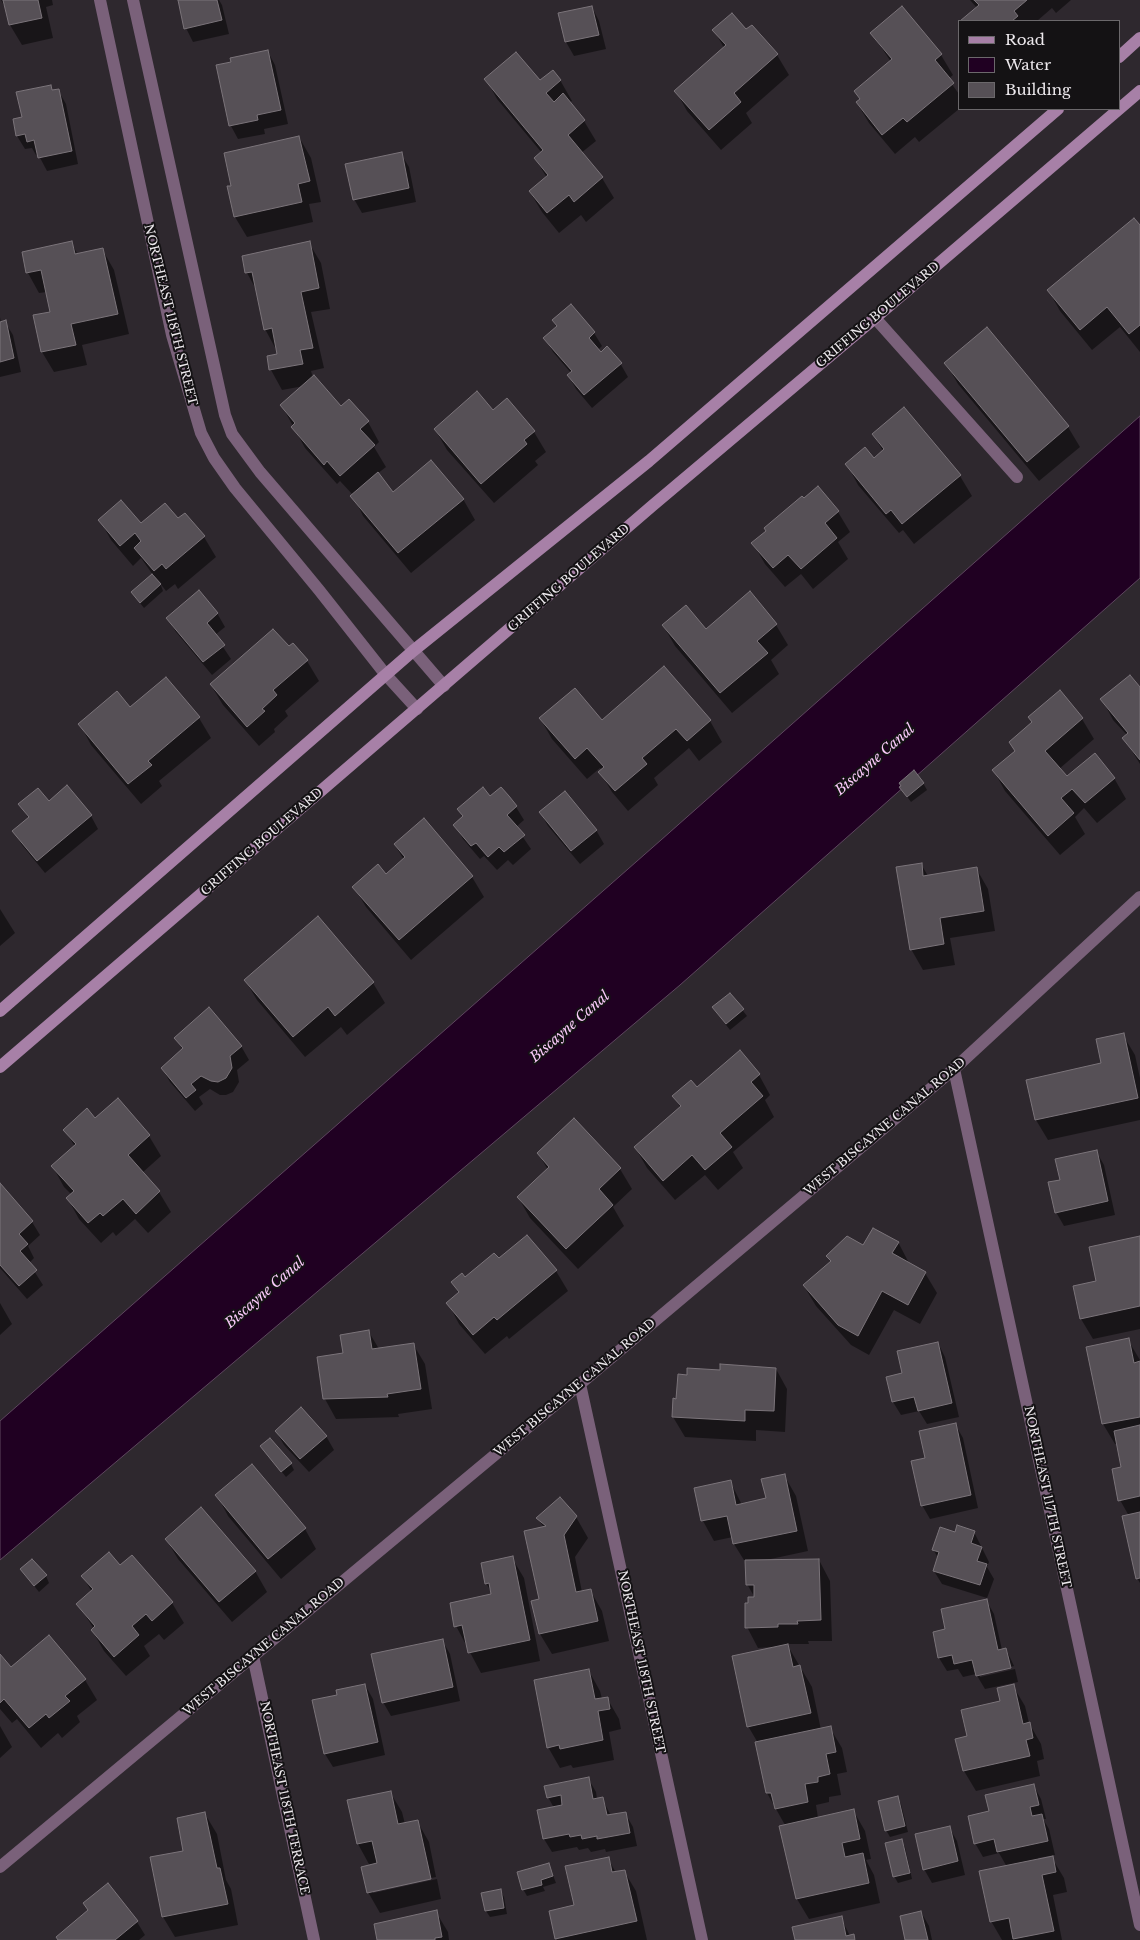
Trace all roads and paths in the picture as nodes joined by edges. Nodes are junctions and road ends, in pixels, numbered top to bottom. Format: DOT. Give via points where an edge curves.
graph roads {
  1 [pos="100,0"];
  2 [pos="133,0"];
  3 [pos="1140,38"];
  4 [pos="1120,55"];
  5 [pos="1140,91"];
  6 [pos="1120,108"];
  7 [pos="1057,110"];
  8 [pos="1118,110"];
  9 [pos="875,318"];
  10 [pos="1017,478"];
  11 [pos="413,651"];
  12 [pos="386,675"];
  13 [pos="444,686"];
  14 [pos="417,709"];
  15 [pos="1140,897"];
  16 [pos="0,1011"];
  17 [pos="0,1066"];
  18 [pos="954,1069"];
  19 [pos="580,1384"];
  20 [pos="254,1656"];
  21 [pos="0,1866"];
  22 [pos="1140,1925"];
  23 [pos="314,1940"];
  24 [pos="702,1940"];
  1 -- 12 [label="street, NORTHEAST 118TH STREET" via="172,335 201,433 235,488"];
  2 -- 11 [label="street" via="225,415 232,434 260,472"];
  3 -- 4 [label="street"];
  5 -- 6 [label="street, GRIFFING BOULEVARD"];
  7 -- 11 [label="street" via="649,461"];
  8 -- 9 [label="street, GRIFFING BOULEVARD"];
  9 -- 10 [label="street"];
  9 -- 13 [label="street, GRIFFING BOULEVARD"];
  11 -- 12 [label="street"];
  11 -- 13 [label="street"];
  12 -- 14 [label="street, NORTHEAST 118TH STREET"];
  12 -- 16 [label="street"];
  13 -- 14 [label="street, GRIFFING BOULEVARD"];
  14 -- 17 [label="street, GRIFFING BOULEVARD"];
  15 -- 18 [label="street, WEST BISCAYNE CANAL ROAD"];
  18 -- 19 [label="street, WEST BISCAYNE CANAL ROAD"];
  18 -- 22 [label="street, NORTHEAST 117TH STREET"];
  19 -- 20 [label="street, WEST BISCAYNE CANAL ROAD"];
  19 -- 24 [label="street, NORTHEAST 118TH STREET"];
  20 -- 21 [label="street, WEST BISCAYNE CANAL ROAD"];
  20 -- 23 [label="street, NORTHEAST 118TH TERRACE"];
}
